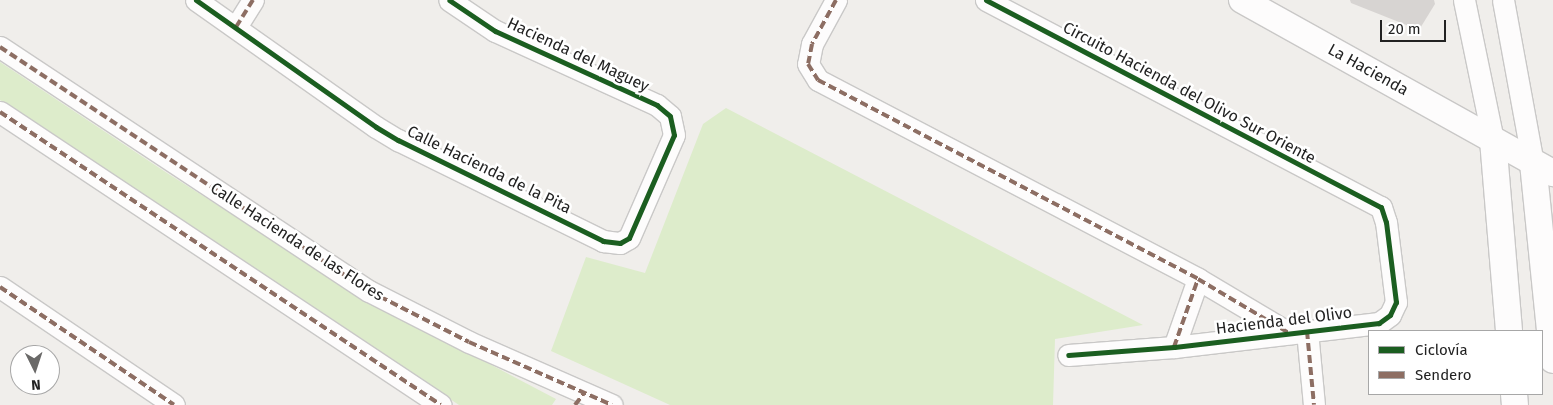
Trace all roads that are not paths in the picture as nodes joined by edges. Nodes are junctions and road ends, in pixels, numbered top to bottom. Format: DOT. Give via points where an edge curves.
graph roads {
  1 [pos="196,0"];
  2 [pos="253,0"];
  3 [pos="449,0"];
  4 [pos="836,0"];
  5 [pos="986,0"];
  6 [pos="1242,0"];
  7 [pos="1464,0"];
  8 [pos="1503,0"];
  9 [pos="236,27"];
  10 [pos="0,47"];
  11 [pos="0,112"];
  12 [pos="670,116"];
  13 [pos="1494,140"];
  14 [pos="1543,168"];
  15 [pos="1381,208"];
  16 [pos="1198,279"];
  17 [pos="0,287"];
  18 [pos="1509,330"];
  19 [pos="1298,332"];
  20 [pos="1174,347"];
  21 [pos="1068,355"];
  22 [pos="1553,360"];
  23 [pos="579,399"];
  24 [pos="174,405"];
  25 [pos="441,405"];
  26 [pos="612,405"];
  27 [pos="1314,405"];
  1 -- 9 [label="street, Calle Hacienda de la Pita"];
  2 -- 9 [label="street"];
  3 -- 12 [label="street, Hacienda del Maguey" via="495,31 657,105"];
  4 -- 16 [label="street" via="812,44 808,64 818,80"];
  5 -- 15 [label="street, Circuito Hacienda del Olivo Sur Oriente"];
  6 -- 13 [label="street, La Hacienda"];
  7 -- 13 [label="street"];
  8 -- 14 [label="street"];
  9 -- 12 [label="street, Calle Hacienda de la Pita" via="398,140 603,241 620,243 629,238 674,135"];
  10 -- 23 [label="street, Calle Hacienda de las Flores" via="369,292 469,342 538,371"];
  11 -- 25 [label="street"];
  13 -- 14 [label="street, La Hacienda"];
  13 -- 18 [label="street"];
  14 -- 22 [label="street"];
  15 -- 19 [label="street, Hacienda del Olivo" via="1386,222 1396,302 1390,315 1379,323"];
  16 -- 19 [label="street"];
  16 -- 20 [label="street"];
  17 -- 24 [label="street"];
  19 -- 20 [label="street, Hacienda del Olivo"];
  19 -- 27 [label="street, Hacienda del Olivo"];
  20 -- 21 [label="street, Hacienda del Olivo"];
  23 -- 26 [label="street, Calle Hacienda de las Flores"];
}
